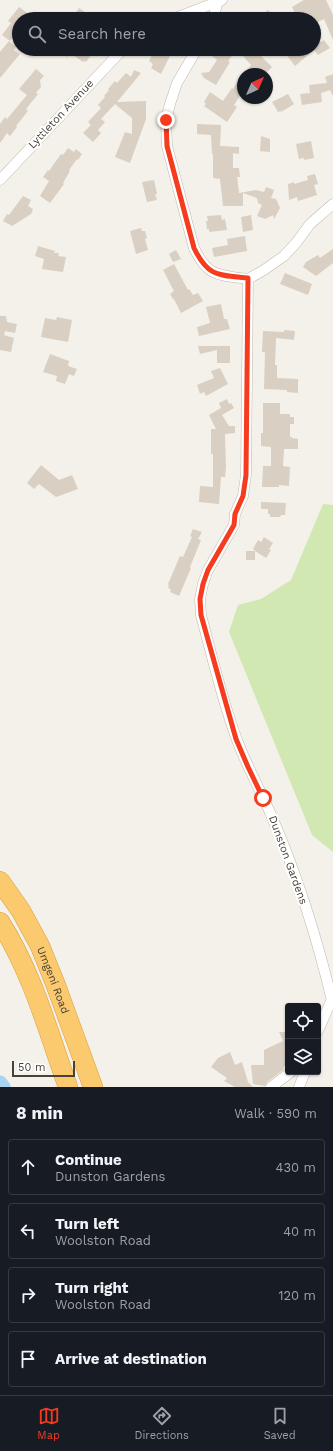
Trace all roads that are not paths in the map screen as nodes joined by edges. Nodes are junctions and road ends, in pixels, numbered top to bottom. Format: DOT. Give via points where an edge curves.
graph roads {
  1 [pos="220,1"];
  2 [pos="191,12"];
  3 [pos="216,12"];
  4 [pos="116,56"];
  5 [pos="193,56"];
  6 [pos="0,180"];
  7 [pos="333,204"];
  8 [pos="248,278"];
  9 [pos="0,880"];
  10 [pos="0,922"];
  11 [pos="332,1002"];
  12 [pos="321,1025"];
  13 [pos="287,1075"];
  14 [pos="304,1075"];
  15 [pos="68,1087"];
  16 [pos="93,1087"];
  17 [pos="271,1087"];
  18 [pos="299,1087"];
  1 -- 2 [label="street"];
  1 -- 3 [label="street"];
  4 -- 6 [label="street, Lyttleton Avenue"];
  5 -- 8 [label="street" via="177,83 170,104 166,120 167,146 194,248 201,262 212,272 223,276"];
  7 -- 8 [label="street" via="310,224 284,256"];
  8 -- 11 [label="street, Dunston Gardens" via="246,475 234,525 208,570 203,584 200,599 201,615 236,739 272,817 295,876"];
  9 -- 16 [label="highway, Umgeni Road" via="40,946"];
  10 -- 15 [label="highway, Umgeni Road" via="28,978"];
  11 -- 12 [label="street"];
  13 -- 17 [label="street"];
  14 -- 18 [label="street"];
}
